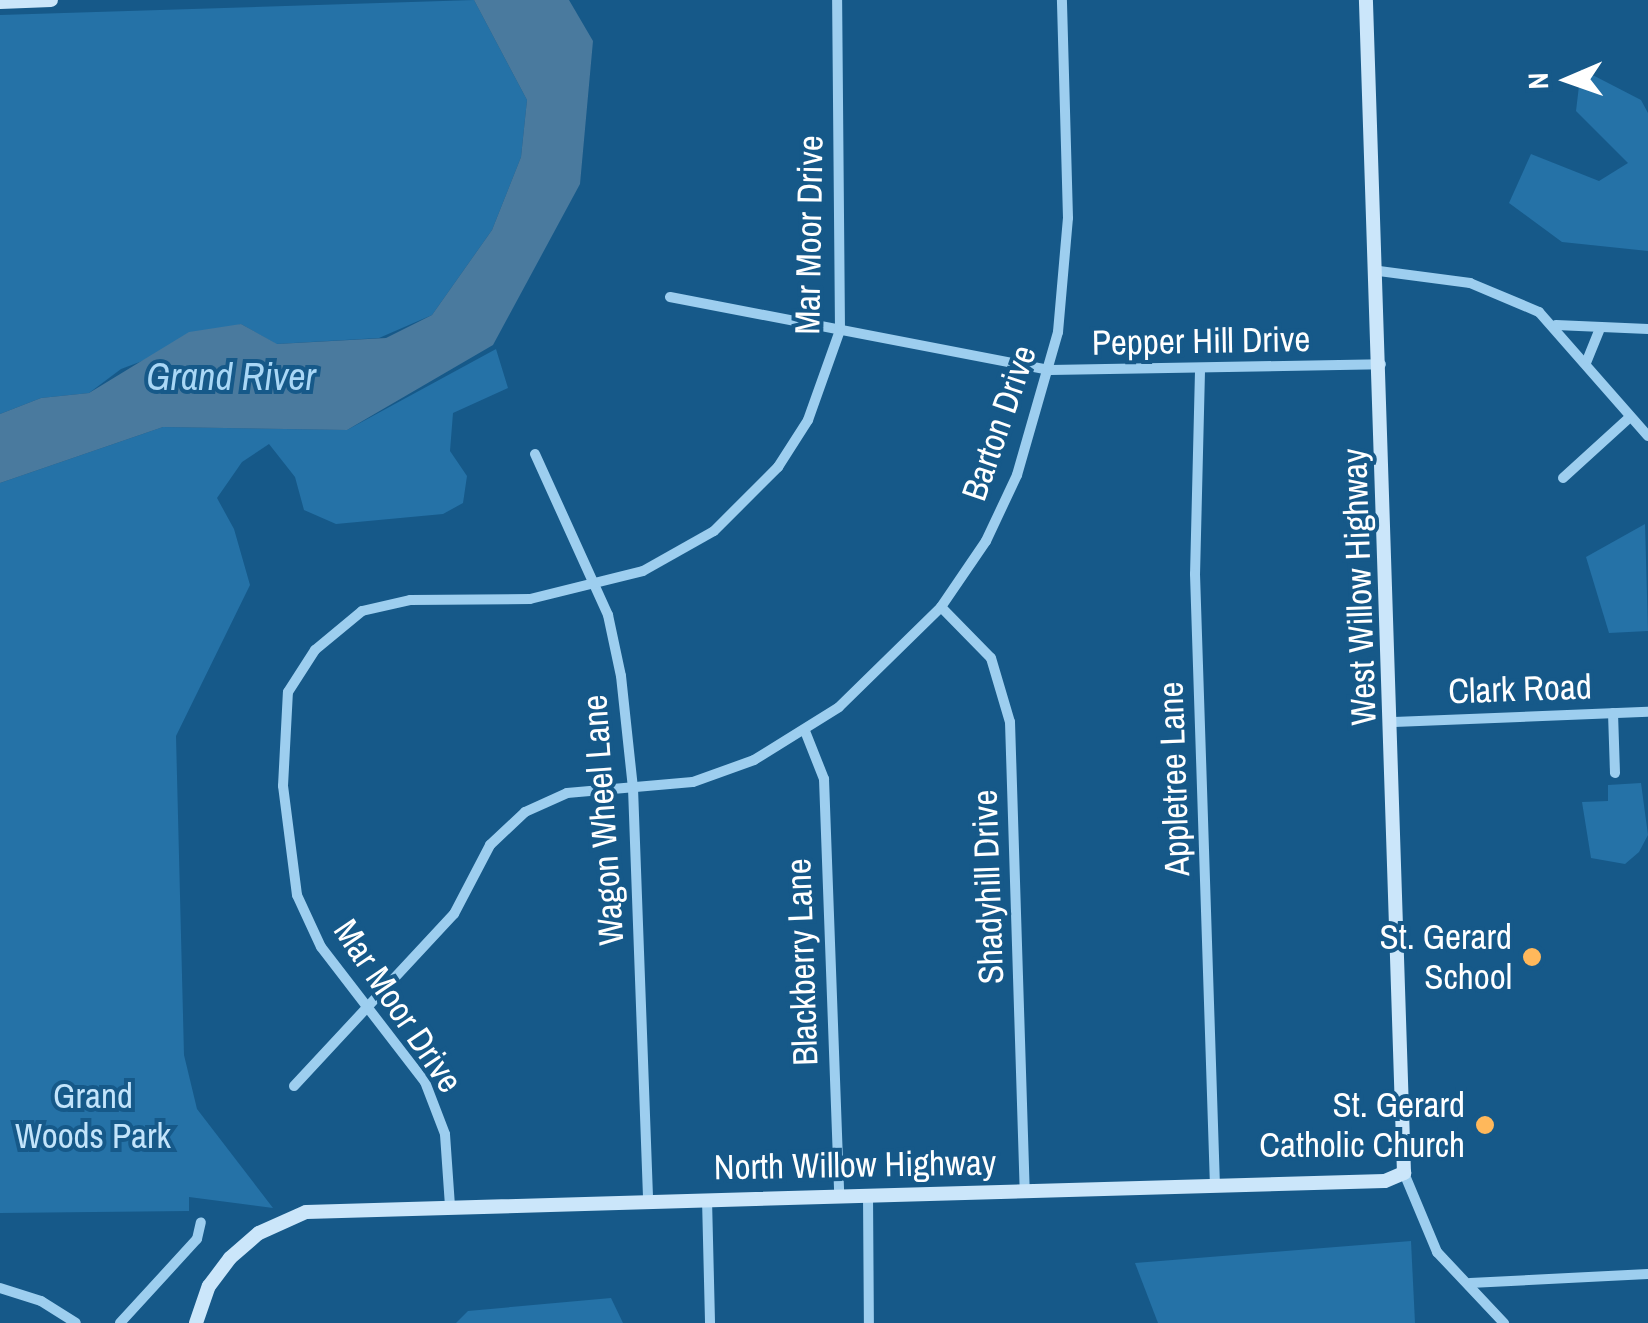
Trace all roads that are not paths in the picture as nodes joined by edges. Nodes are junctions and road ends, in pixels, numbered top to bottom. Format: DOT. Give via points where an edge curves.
graph roads {
  1 [pos="52,0"];
  2 [pos="837,0"];
  3 [pos="1062,0"];
  4 [pos="1366,0"];
  5 [pos="0,2"];
  6 [pos="1379,271"];
  7 [pos="670,298"];
  8 [pos="1555,325"];
  9 [pos="840,330"];
  10 [pos="1600,330"];
  11 [pos="1648,330"];
  12 [pos="1586,363"];
  13 [pos="1381,364"];
  14 [pos="1050,370"];
  15 [pos="1200,371"];
  16 [pos="1630,417"];
  17 [pos="1648,436"];
  18 [pos="536,454"];
  19 [pos="1563,478"];
  20 [pos="597,587"];
  21 [pos="941,607"];
  22 [pos="1648,712"];
  23 [pos="1613,713"];
  24 [pos="1394,722"];
  25 [pos="805,730"];
  26 [pos="1615,773"];
  27 [pos="634,788"];
  28 [pos="369,1006"];
  29 [pos="294,1086"];
  30 [pos="1404,1172"];
  31 [pos="1214,1186"];
  32 [pos="1025,1190"];
  33 [pos="868,1194"];
  34 [pos="838,1196"];
  35 [pos="707,1199"];
  36 [pos="648,1201"];
  37 [pos="450,1206"];
  38 [pos="201,1222"];
  39 [pos="1648,1274"];
  40 [pos="1470,1284"];
  41 [pos="0,1288"];
  42 [pos="76,1323"];
  43 [pos="120,1323"];
  44 [pos="196,1323"];
  45 [pos="710,1323"];
  46 [pos="869,1323"];
  47 [pos="1504,1323"];
  1 -- 5 [label="street"];
  2 -- 9 [label="street, Mar Moor Drive"];
  3 -- 14 [label="street, Barton Drive" via="1067,250"];
  4 -- 6 [label="street, West Willow Highway"];
  6 -- 8 [label="street" via="1470,283"];
  6 -- 13 [label="street, West Willow Highway"];
  7 -- 9 [label="street, Pepper Hill Drive"];
  8 -- 10 [label="street"];
  8 -- 12 [label="street"];
  9 -- 14 [label="street, Pepper Hill Drive"];
  9 -- 20 [label="street, Mar Moor Drive" via="808,420 750,500 694,545"];
  10 -- 11 [label="street"];
  10 -- 12 [label="street"];
  12 -- 16 [label="street"];
  13 -- 15 [label="street, Pepper Hill Drive"];
  13 -- 24 [label="street, West Willow Highway"];
  14 -- 15 [label="street, Pepper Hill Drive"];
  14 -- 21 [label="street, Barton Drive" via="1018,475 986,541"];
  15 -- 31 [label="street, Appletree Lane" via="1195,574"];
  16 -- 17 [label="street"];
  16 -- 19 [label="street"];
  18 -- 20 [label="street, Wagon Wheel Lane"];
  20 -- 27 [label="street, Wagon Wheel Lane" via="618,659"];
  20 -- 28 [label="street, Mar Moor Drive" via="530,599 376,605 335,630 293,681 282,737 292,879 321,947"];
  21 -- 25 [label="street, Barton Drive" via="878,674"];
  21 -- 32 [label="street, Shadyhill Drive" via="991,658 1008,710"];
  22 -- 23 [label="street, Clark Road"];
  23 -- 24 [label="street, Clark Road"];
  23 -- 26 [label="street"];
  24 -- 30 [label="street, West Willow Highway"];
  25 -- 27 [label="street, Barton Drive" via="711,778"];
  25 -- 34 [label="street, Blackberry Lane" via="824,779"];
  27 -- 28 [label="street, Barton Drive" via="567,793 508,825 482,856 454,914"];
  27 -- 36 [label="street, Wagon Wheel Lane"];
  28 -- 29 [label="street, Barton Drive"];
  28 -- 37 [label="street, Mar Moor Drive" via="436,1106"];
  30 -- 31 [label="street, North Willow Highway" via="1385,1181"];
  30 -- 40 [label="street" via="1427,1237"];
  31 -- 32 [label="street, North Willow Highway"];
  32 -- 33 [label="street, North Willow Highway"];
  33 -- 34 [label="street, North Willow Highway"];
  33 -- 46 [label="street"];
  34 -- 35 [label="street, North Willow Highway"];
  35 -- 36 [label="street, North Willow Highway"];
  35 -- 45 [label="street"];
  36 -- 37 [label="street, North Willow Highway"];
  37 -- 44 [label="street, North Willow Highway" via="306,1212 259,1233 218,1270"];
  38 -- 43 [label="street" via="197,1239"];
  39 -- 40 [label="street"];
  40 -- 47 [label="street"];
  41 -- 42 [label="street" via="41,1301"];
}
